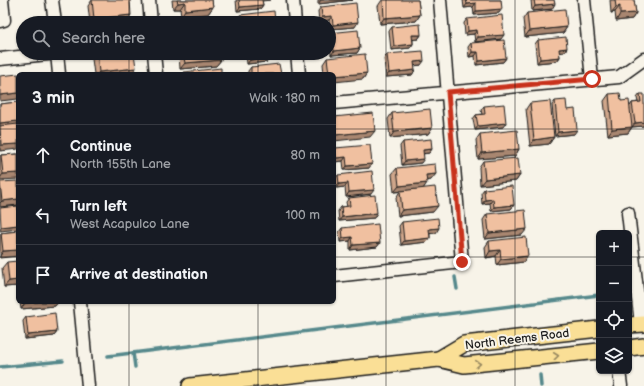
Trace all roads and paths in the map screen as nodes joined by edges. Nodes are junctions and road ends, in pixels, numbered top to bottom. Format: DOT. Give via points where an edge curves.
graph roads {
  1 [pos="2,0"];
  2 [pos="52,0"];
  3 [pos="150,0"];
  4 [pos="293,0"];
  5 [pos="440,0"];
  6 [pos="584,0"];
  7 [pos="53,16"];
  8 [pos="151,16"];
  9 [pos="294,16"];
  10 [pos="2,21"];
  11 [pos="16,57"];
  12 [pos="0,59"];
  13 [pos="644,59"];
  14 [pos="58,60"];
  15 [pos="155,60"];
  16 [pos="298,60"];
  17 [pos="59,72"];
  18 [pos="156,72"];
  19 [pos="299,72"];
  20 [pos="592,79"];
  21 [pos="448,92"];
  22 [pos="336,103"];
  23 [pos="628,212"];
  24 [pos="336,276"];
  25 [pos="80,304"];
  26 [pos="638,324"];
  27 [pos="596,329"];
  28 [pos="644,346"];
  29 [pos="632,348"];
  30 [pos="596,351"];
  31 [pos="439,359"];
  32 [pos="619,374"];
  33 [pos="88,386"];
  34 [pos="190,386"];
  35 [pos="621,386"];
  1 -- 10 [label="street"];
  2 -- 7 [label="street"];
  3 -- 8 [label="street"];
  4 -- 9 [label="street"];
  5 -- 21 [label="street"];
  6 -- 20 [label="street"];
  11 -- 12 [label="street"];
  13 -- 20 [label="street" via="619,77"];
  14 -- 17 [label="street"];
  15 -- 18 [label="street"];
  16 -- 19 [label="street"];
  20 -- 21 [label="street"];
  21 -- 22 [label="street"];
  21 -- 24 [label="street" via="462,262"];
  23 -- 26 [label="street"];
  25 -- 33 [label="street"];
  27 -- 31 [label="main road, North Reems Road" via="464,344"];
  28 -- 29 [label="main road"];
  31 -- 30 [label="main road, North Reems Road, one-way" via="464,365"];
  31 -- 34 [label="main road, North Reems Road"];
  32 -- 35 [label="street"];
}
